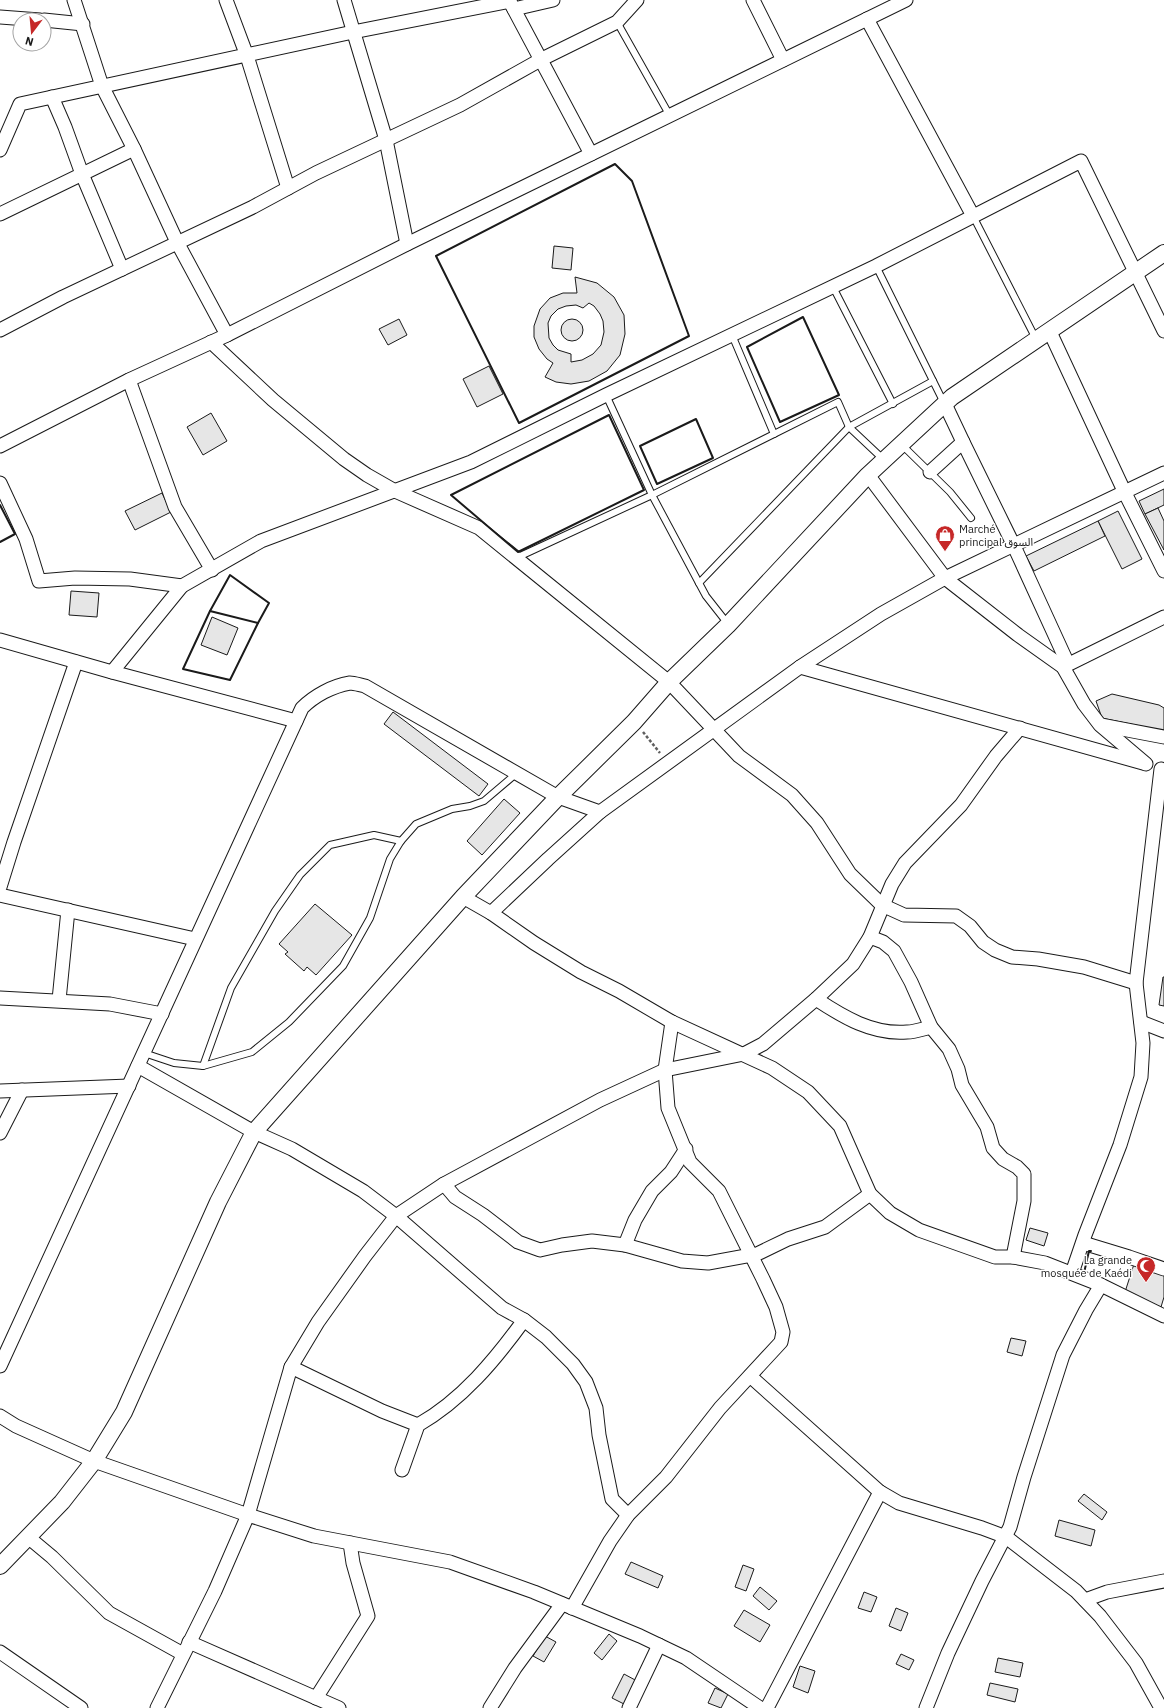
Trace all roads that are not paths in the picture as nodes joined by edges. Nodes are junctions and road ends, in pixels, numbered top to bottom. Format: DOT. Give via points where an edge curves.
graph roads {
  1 [pos="74,0"];
  2 [pos="226,0"];
  3 [pos="344,0"];
  4 [pos="552,0"];
  5 [pos="637,0"];
  6 [pos="753,0"];
  7 [pos="906,0"];
  8 [pos="511,3"];
  9 [pos="0,16"];
  10 [pos="12,17"];
  11 [pos="867,19"];
  12 [pos="52,21"];
  13 [pos="617,22"];
  14 [pos="83,24"];
  15 [pos="352,32"];
  16 [pos="247,56"];
  17 [pos="542,59"];
  18 [pos="783,60"];
  19 [pos="102,86"];
  20 [pos="52,97"];
  21 [pos="670,116"];
  22 [pos="386,140"];
  23 [pos="134,149"];
  24 [pos="0,150"];
  25 [pos="591,154"];
  26 [pos="82,174"];
  27 [pos="288,188"];
  28 [pos="0,214"];
  29 [pos="974,216"];
  30 [pos="177,242"];
  31 [pos="407,244"];
  32 [pos="1164,253"];
  33 [pos="876,266"];
  34 [pos="122,269"];
  35 [pos="1135,274"];
  36 [pos="833,287"];
  37 [pos="0,330"];
  38 [pos="1164,331"];
  39 [pos="226,335"];
  40 [pos="732,335"];
  41 [pos="1043,336"];
  42 [pos="211,342"];
  43 [pos="129,380"];
  44 [pos="933,381"];
  45 [pos="606,395"];
  46 [pos="893,404"];
  47 [pos="945,404"];
  48 [pos="849,428"];
  49 [pos="774,434"];
  50 [pos="963,442"];
  51 [pos="901,444"];
  52 [pos="0,446"];
  53 [pos="884,460"];
  54 [pos="930,472"];
  55 [pos="1164,473"];
  56 [pos="868,475"];
  57 [pos="0,483"];
  58 [pos="395,491"];
  59 [pos="1125,493"];
  60 [pos="652,495"];
  61 [pos="971,518"];
  62 [pos="1014,546"];
  63 [pos="516,558"];
  64 [pos="212,570"];
  65 [pos="1164,571"];
  66 [pos="945,578"];
  67 [pos="699,583"];
  68 [pos="182,586"];
  69 [pos="1164,617"];
  70 [pos="728,624"];
  71 [pos="0,640"];
  72 [pos="76,662"];
  73 [pos="1066,665"];
  74 [pos="800,667"];
  75 [pos="112,672"];
  76 [pos="669,682"];
  77 [pos="296,722"];
  78 [pos="1100,725"];
  79 [pos="1020,728"];
  80 [pos="713,730"];
  81 [pos="1164,737"];
  82 [pos="1146,764"];
  83 [pos="1163,769"];
  84 [pos="517,773"];
  85 [pos="558,796"];
  86 [pos="600,812"];
  87 [pos="401,842"];
  88 [pos="0,886"];
  89 [pos="0,895"];
  90 [pos="463,897"];
  91 [pos="882,905"];
  92 [pos="68,910"];
  93 [pos="491,913"];
  94 [pos="870,937"];
  95 [pos="195,939"];
  96 [pos="1136,983"];
  97 [pos="0,998"];
  98 [pos="816,999"];
  99 [pos="59,1000"];
  100 [pos="162,1014"];
  101 [pos="672,1022"];
  102 [pos="1141,1022"];
  103 [pos="931,1027"];
  104 [pos="1164,1031"];
  105 [pos="144,1053"];
  106 [pos="744,1054"];
  107 [pos="138,1066"];
  108 [pos="203,1066"];
  109 [pos="665,1070"];
  110 [pos="129,1086"];
  111 [pos="22,1090"];
  112 [pos="0,1091"];
  113 [pos="254,1132"];
  114 [pos="0,1133"];
  115 [pos="686,1149"];
  116 [pos="444,1184"];
  117 [pos="870,1194"];
  118 [pos="396,1216"];
  119 [pos="1083,1243"];
  120 [pos="626,1246"];
  121 [pos="751,1256"];
  122 [pos="1013,1257"];
  123 [pos="1164,1269"];
  124 [pos="1072,1273"];
  125 [pos="1101,1286"];
  126 [pos="1164,1316"];
  127 [pos="524,1320"];
  128 [pos="0,1366"];
  129 [pos="291,1367"];
  130 [pos="750,1376"];
  131 [pos="0,1416"];
  132 [pos="418,1425"];
  133 [pos="94,1460"];
  134 [pos="402,1470"];
  135 [pos="880,1492"];
  136 [pos="248,1515"];
  137 [pos="628,1515"];
  138 [pos="28,1537"];
  139 [pos="1006,1538"];
  140 [pos="350,1543"];
  141 [pos="0,1566"];
  142 [pos="1164,1581"];
  143 [pos="1085,1600"];
  144 [pos="567,1606"];
  145 [pos="189,1642"];
  146 [pos="659,1645"];
  147 [pos="0,1652"];
  148 [pos="183,1654"];
  149 [pos="316,1698"];
  150 [pos="81,1708"];
  151 [pos="157,1708"];
  152 [pos="339,1708"];
  153 [pos="490,1708"];
  154 [pos="628,1708"];
  155 [pos="760,1708"];
  156 [pos="767,1708"];
  157 [pos="926,1708"];
  158 [pos="1161,1708"];
  1 -- 14 [label="street"];
  2 -- 16 [label="street"];
  3 -- 15 [label="street"];
  4 -- 8 [label="street"];
  5 -- 13 [label="street"];
  6 -- 18 [label="street"];
  7 -- 11 [label="street"];
  8 -- 15 [label="street"];
  8 -- 17 [label="street"];
  9 -- 10 [label="street"];
  11 -- 18 [label="street"];
  11 -- 29 [label="street"];
  12 -- 14 [label="street"];
  13 -- 17 [label="street"];
  13 -- 21 [label="lane"];
  14 -- 19 [label="street"];
  15 -- 16 [label="street"];
  15 -- 22 [label="street"];
  16 -- 19 [label="street"];
  16 -- 27 [label="street"];
  17 -- 22 [label="street" via="460,105"];
  17 -- 25 [label="street"];
  18 -- 21 [label="street"];
  19 -- 20 [label="street"];
  19 -- 23 [label="street"];
  20 -- 24 [label="street" via="20,104"];
  20 -- 26 [label="street"];
  21 -- 25 [label="street"];
  22 -- 27 [label="street" via="316,172"];
  22 -- 31 [label="street"];
  23 -- 26 [label="street"];
  23 -- 30 [label="street"];
  25 -- 31 [label="street"];
  26 -- 28 [label="street"];
  26 -- 34 [label="street"];
  27 -- 30 [label="street"];
  29 -- 33 [label="street"];
  29 -- 35 [label="street" via="1081,161"];
  29 -- 41 [label="lane"];
  30 -- 34 [label="street"];
  30 -- 39 [label="street"];
  31 -- 39 [label="street"];
  32 -- 35 [label="street"];
  33 -- 36 [label="street"];
  33 -- 44 [label="lane"];
  34 -- 37 [label="street"];
  35 -- 38 [label="street"];
  35 -- 41 [label="street"];
  36 -- 40 [label="street"];
  36 -- 46 [label="lane"];
  39 -- 42 [label="street"];
  40 -- 45 [label="street"];
  40 -- 49 [label="lane"];
  41 -- 47 [label="street"];
  41 -- 59 [label="street"];
  42 -- 43 [label="street"];
  42 -- 58 [label="street" via="273,400 344,459"];
  43 -- 52 [label="street"];
  43 -- 64 [label="street" via="175,507"];
  44 -- 46 [label="lane"];
  44 -- 47 [label="lane"];
  45 -- 58 [label="street" via="471,462"];
  45 -- 60 [label="lane"];
  46 -- 48 [label="lane"];
  47 -- 50 [label="street"];
  47 -- 51 [label="street"];
  48 -- 49 [label="lane" via="838,402"];
  48 -- 53 [label="lane"];
  48 -- 67 [label="lane"];
  49 -- 60 [label="lane"];
  50 -- 54 [label="street"];
  50 -- 62 [label="street"];
  51 -- 53 [label="street"];
  51 -- 54 [label="lane"];
  53 -- 56 [label="street"];
  54 -- 61 [label="lane" via="958,500"];
  55 -- 59 [label="street"];
  56 -- 66 [label="street"];
  56 -- 70 [label="street"];
  57 -- 68 [label="street" via="26,539 40,581 75,578 130,580"];
  58 -- 63 [label="street" via="479,528"];
  58 -- 64 [label="street" via="261,541"];
  59 -- 62 [label="street"];
  59 -- 65 [label="street"];
  60 -- 63 [label="lane"];
  60 -- 67 [label="lane"];
  62 -- 66 [label="street"];
  62 -- 73 [label="street"];
  63 -- 76 [label="street"];
  64 -- 68 [label="street"];
  66 -- 73 [label="street" via="1018,635"];
  66 -- 74 [label="street" via="881,614"];
  67 -- 70 [label="lane"];
  68 -- 75 [label="street"];
  69 -- 73 [label="street"];
  70 -- 76 [label="street"];
  71 -- 72 [label="street"];
  72 -- 75 [label="street"];
  72 -- 88 [label="street"];
  73 -- 78 [label="street" via="1084,704"];
  74 -- 79 [label="street"];
  74 -- 80 [label="street"];
  75 -- 77 [label="street"];
  76 -- 80 [label="street"];
  76 -- 85 [label="street" via="634,722"];
  77 -- 84 [label="street" via="302,708 321,694 351,683 365,686"];
  77 -- 95 [label="street"];
  78 -- 81 [label="street"];
  78 -- 82 [label="street"];
  79 -- 82 [label="street"];
  79 -- 91 [label="street" via="996,756 961,805 905,863"];
  80 -- 86 [label="street"];
  80 -- 91 [label="street" via="739,756 792,795 817,823 850,874"];
  82 -- 83 [label="street"];
  83 -- 96 [label="street"];
  84 -- 85 [label="street"];
  84 -- 87 [label="lane" via="484,801 452,809 416,824"];
  85 -- 86 [label="street"];
  85 -- 90 [label="street"];
  86 -- 93 [label="street"];
  87 -- 108 [label="lane" via="390,859 370,918 343,966 289,1022 252,1052"];
  87 -- 108 [label="lane" via="374,835 330,845 300,875 275,911 231,988"];
  89 -- 92 [label="street"];
  90 -- 93 [label="street"];
  90 -- 113 [label="street"];
  91 -- 94 [label="street"];
  91 -- 96 [label="street" via="904,915 956,916 970,926 983,942 1012,957 1084,967"];
  92 -- 95 [label="street"];
  92 -- 99 [label="street"];
  93 -- 101 [label="street" via="580,972"];
  94 -- 98 [label="street" via="853,964"];
  94 -- 103 [label="street" via="883,942 894,951"];
  95 -- 100 [label="street"];
  96 -- 102 [label="street"];
  97 -- 99 [label="street"];
  98 -- 103 [label="street" via="844,1017 890,1032 908,1032"];
  98 -- 106 [label="street" via="763,1044"];
  99 -- 100 [label="street" via="110,1004"];
  100 -- 105 [label="street"];
  101 -- 106 [label="street"];
  101 -- 109 [label="street"];
  102 -- 104 [label="street"];
  102 -- 119 [label="street" via="1143,1043 1140,1077 1120,1145"];
  103 -- 122 [label="street" via="949,1049 962,1085 987,1127 993,1148 1003,1159 1024,1174 1024,1201"];
  105 -- 107 [label="street"];
  105 -- 108 [label="lane" via="174,1063"];
  106 -- 109 [label="street"];
  106 -- 117 [label="street" via="772,1068 808,1092 840,1126"];
  107 -- 110 [label="street"];
  107 -- 113 [label="street"];
  109 -- 115 [label="street" via="668,1108"];
  109 -- 116 [label="street" via="600,1100"];
  110 -- 111 [label="street"];
  110 -- 128 [label="street"];
  111 -- 112 [label="street"];
  111 -- 114 [label="street"];
  113 -- 118 [label="street" via="292,1149 363,1191"];
  113 -- 133 [label="street" via="218,1202 124,1412"];
  115 -- 120 [label="street" via="671,1172 652,1192 635,1220"];
  115 -- 121 [label="street" via="690,1162 719,1191"];
  116 -- 118 [label="street"];
  116 -- 120 [label="street" via="455,1197 518,1242 540,1250 592,1242"];
  117 -- 121 [label="street" via="825,1226"];
  117 -- 122 [label="street" via="890,1213 919,1230 995,1257"];
  118 -- 127 [label="street" via="502,1308"];
  118 -- 129 [label="street" via="318,1322"];
  119 -- 123 [label="street"];
  119 -- 124 [label="street"];
  120 -- 121 [label="street" via="682,1261 708,1263"];
  121 -- 130 [label="street" via="776,1307 783,1332 781,1342"];
  122 -- 124 [label="street" via="1045,1263"];
  124 -- 125 [label="street"];
  125 -- 126 [label="street"];
  125 -- 139 [label="street" via="1063,1355"];
  127 -- 132 [label="street" via="459,1397"];
  127 -- 137 [label="street" via="546,1337 586,1382 596,1408 612,1499"];
  129 -- 132 [label="street" via="382,1411"];
  129 -- 136 [label="street"];
  130 -- 135 [label="street"];
  130 -- 137 [label="street" via="720,1408 666,1477"];
  131 -- 133 [label="street" via="16,1426"];
  132 -- 134 [label="street"];
  133 -- 136 [label="street"];
  133 -- 138 [label="street" via="62,1502"];
  135 -- 139 [label="street" via="899,1503 982,1528"];
  135 -- 156 [label="street"];
  136 -- 140 [label="street" via="314,1536"];
  136 -- 145 [label="street" via="215,1591"];
  137 -- 144 [label="street"];
  138 -- 141 [label="street"];
  138 -- 148 [label="street" via="109,1613"];
  139 -- 143 [label="street"];
  139 -- 157 [label="street" via="978,1588"];
  140 -- 144 [label="street" via="450,1562"];
  140 -- 149 [label="street" via="368,1616"];
  142 -- 143 [label="street" via="1107,1592"];
  143 -- 158 [label="street" via="1136,1663"];
  144 -- 146 [label="street"];
  144 -- 153 [label="street" via="515,1668"];
  145 -- 148 [label="street"];
  145 -- 149 [label="street"];
  146 -- 154 [label="street"];
  146 -- 155 [label="street" via="686,1658"];
  147 -- 150 [label="street"];
  148 -- 151 [label="street"];
  149 -- 152 [label="street"];
}
